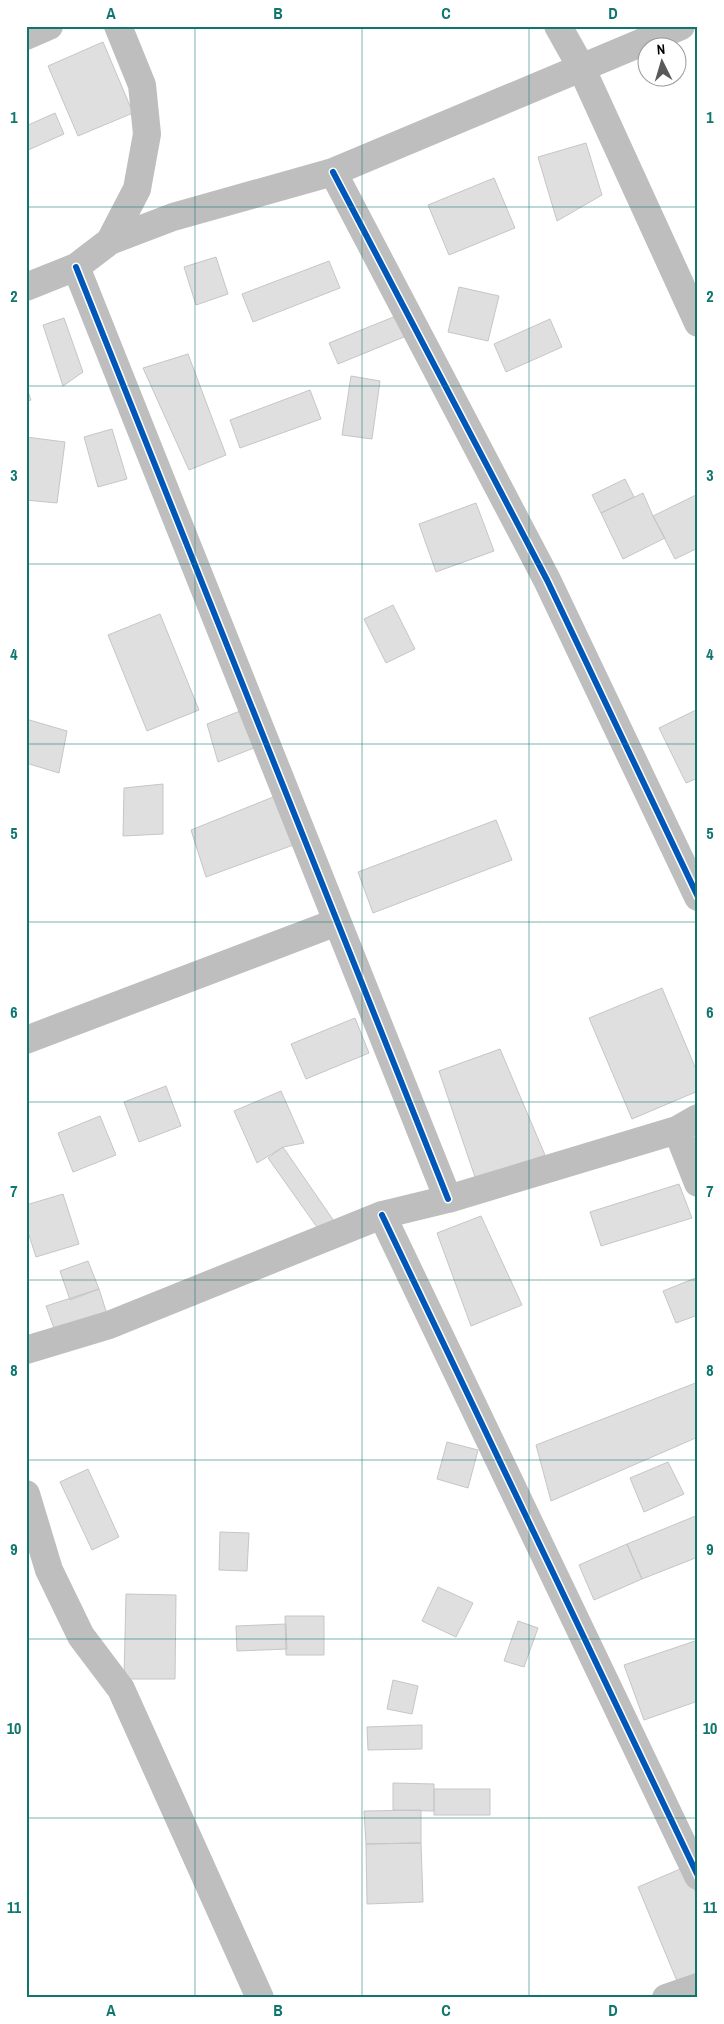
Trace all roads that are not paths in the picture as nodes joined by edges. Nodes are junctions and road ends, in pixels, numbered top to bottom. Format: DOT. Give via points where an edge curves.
graph roads {
  1 [pos="49,26"];
  2 [pos="118,26"];
  3 [pos="558,26"];
  4 [pos="681,26"];
  5 [pos="26,36"];
  6 [pos="581,67"];
  7 [pos="333,172"];
  8 [pos="137,189"];
  9 [pos="173,217"];
  10 [pos="110,241"];
  11 [pos="76,267"];
  12 [pos="26,287"];
  13 [pos="698,323"];
  14 [pos="698,896"];
  15 [pos="337,922"];
  16 [pos="26,1040"];
  17 [pos="687,1124"];
  18 [pos="698,1183"];
  19 [pos="448,1199"];
  20 [pos="382,1215"];
  21 [pos="26,1350"];
  22 [pos="26,1494"];
  23 [pos="698,1876"];
  24 [pos="698,1987"];
  25 [pos="260,1998"];
  26 [pos="666,1998"];
  1 -- 5 [label="street"];
  2 -- 8 [label="street" via="142,85 147,134"];
  3 -- 6 [label="street"];
  4 -- 6 [label="street"];
  6 -- 7 [label="street"];
  6 -- 13 [label="street"];
  7 -- 9 [label="street"];
  7 -- 14 [label="street" via="547,580"];
  8 -- 9 [label="street"];
  8 -- 10 [label="street"];
  9 -- 10 [label="street"];
  10 -- 11 [label="street"];
  11 -- 12 [label="street"];
  11 -- 15 [label="street"];
  15 -- 16 [label="street"];
  15 -- 19 [label="street"];
  17 -- 18 [label="street"];
  17 -- 19 [label="street"];
  19 -- 20 [label="street"];
  20 -- 21 [label="street" via="109,1325"];
  20 -- 23 [label="street"];
  22 -- 25 [label="street" via="49,1570 81,1636 121,1689"];
  24 -- 26 [label="street"];
}
